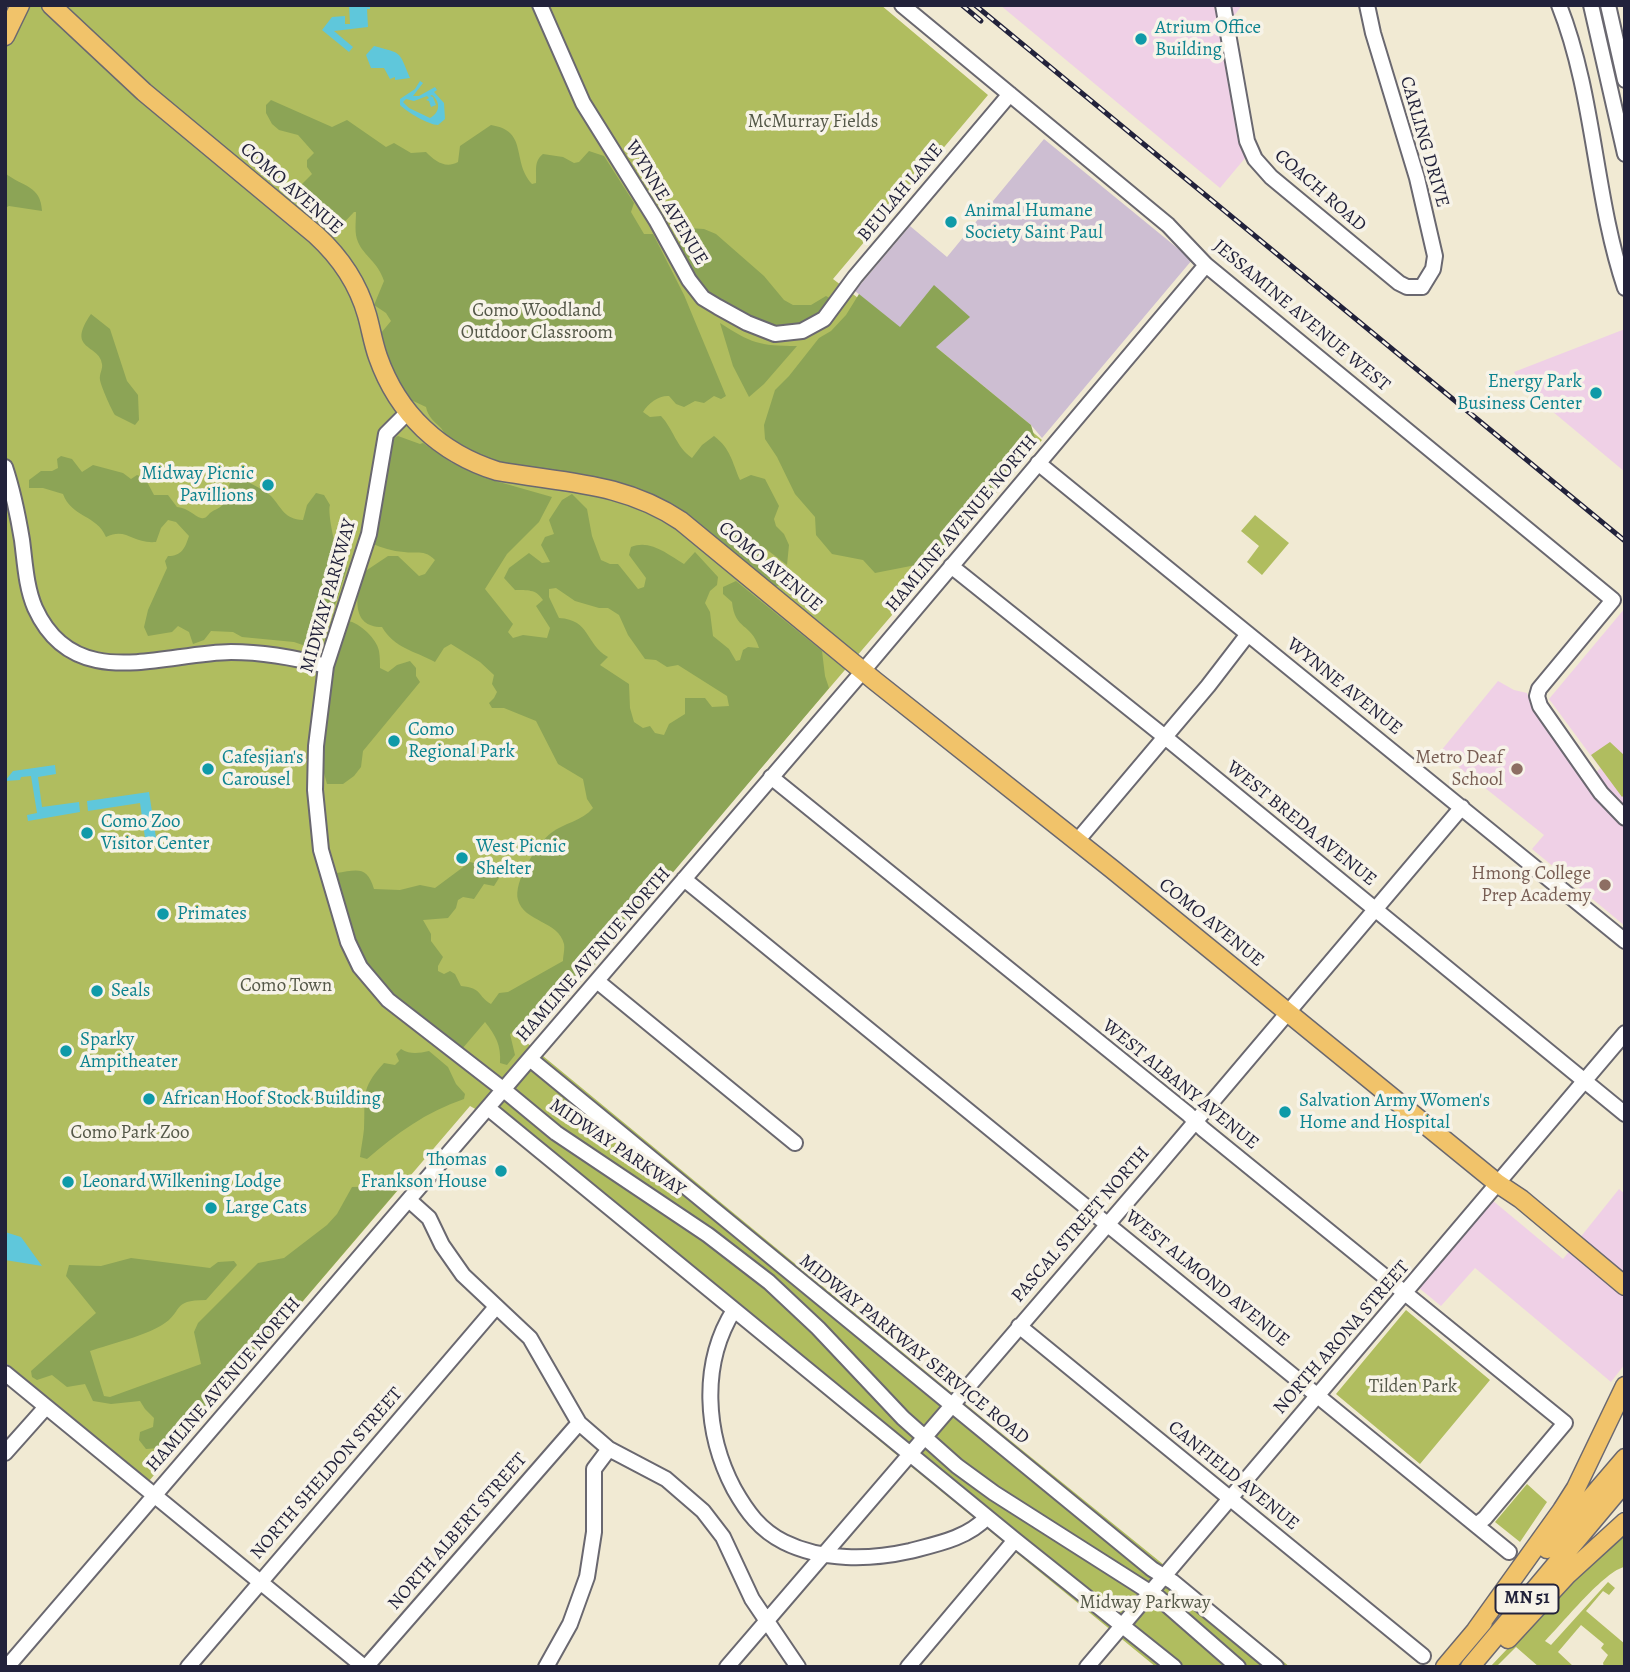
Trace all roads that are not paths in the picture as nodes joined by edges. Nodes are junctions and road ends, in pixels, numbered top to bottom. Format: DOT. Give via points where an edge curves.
graph roads {
  1 [pos="20,5"];
  2 [pos="51,5"];
  3 [pos="540,5"];
  4 [pos="902,5"];
  5 [pos="1223,5"];
  6 [pos="1367,5"];
  7 [pos="1559,5"];
  8 [pos="1591,5"];
  9 [pos="1608,5"];
  10 [pos="1612,24"];
  11 [pos="5,36"];
  12 [pos="1625,80"];
  13 [pos="1010,94"];
  14 [pos="1625,154"];
  15 [pos="1206,264"];
  16 [pos="1422,286"];
  17 [pos="1625,288"];
  18 [pos="824,319"];
  19 [pos="407,413"];
  20 [pos="1038,463"];
  21 [pos="5,467"];
  22 [pos="951,566"];
  23 [pos="1248,634"];
  24 [pos="327,666"];
  25 [pos="863,671"];
  26 [pos="1165,737"];
  27 [pos="771,777"];
  28 [pos="1462,807"];
  29 [pos="1625,818"];
  30 [pos="1077,841"];
  31 [pos="684,879"];
  32 [pos="1375,909"];
  33 [pos="1625,941"];
  34 [pos="597,981"];
  35 [pos="1288,1013"];
  36 [pos="1625,1033"];
  37 [pos="530,1059"];
  38 [pos="1585,1080"];
  39 [pos="504,1090"];
  40 [pos="488,1108"];
  41 [pos="1625,1114"];
  42 [pos="1195,1122"];
  43 [pos="795,1143"];
  44 [pos="1497,1183"];
  45 [pos="409,1200"];
  46 [pos="1108,1224"];
  47 [pos="1625,1286"];
  48 [pos="1405,1293"];
  49 [pos="1625,1301"];
  50 [pos="496,1307"];
  51 [pos="734,1310"];
  52 [pos="1019,1326"];
  53 [pos="5,1373"];
  54 [pos="1625,1386"];
  55 [pos="1318,1395"];
  56 [pos="951,1405"];
  57 [pos="46,1407"];
  58 [pos="579,1423"];
  59 [pos="923,1438"];
  60 [pos="609,1449"];
  61 [pos="5,1453"];
  62 [pos="910,1454"];
  63 [pos="1625,1458"];
  64 [pos="1625,1482"];
  65 [pos="155,1496"];
  66 [pos="1228,1499"];
  67 [pos="987,1517"];
  68 [pos="1625,1522"];
  69 [pos="1476,1525"];
  70 [pos="1015,1540"];
  71 [pos="1509,1552"];
  72 [pos="824,1555"];
  73 [pos="1162,1576"];
  74 [pos="260,1582"];
  75 [pos="1149,1592"];
  76 [pos="766,1622"];
  77 [pos="1121,1626"];
  78 [pos="1476,1630"];
  79 [pos="1423,1656"];
  80 [pos="7,1667"];
  81 [pos="188,1667"];
  82 [pos="365,1667"];
  83 [pos="546,1667"];
  84 [pos="727,1667"];
  85 [pos="798,1667"];
  86 [pos="908,1667"];
  87 [pos="1087,1667"];
  88 [pos="1174,1667"];
  89 [pos="1238,1667"];
  90 [pos="1276,1667"];
  91 [pos="1444,1667"];
  92 [pos="1470,1667"];
  93 [pos="1482,1667"];
  1 -- 11 [label="main road"];
  2 -- 19 [label="main road, COMO AVENUE" via="126,77 340,260 363,302 387,380"];
  3 -- 18 [label="street, WYNNE AVENUE" via="583,103 704,298 775,334 802,331"];
  4 -- 13 [label="street, JESSAMINE AVENUE WEST"];
  5 -- 16 [label="street, COACH ROAD" via="1245,131 1255,159 1399,283"];
  6 -- 16 [label="street, CARLING DRIVE" via="1433,245 1433,269"];
  7 -- 17 [label="street" via="1584,91"];
  8 -- 10 [label="street"];
  9 -- 10 [label="street"];
  10 -- 12 [label="street"];
  10 -- 14 [label="street"];
  13 -- 15 [label="street, JESSAMINE AVENUE WEST" via="1168,225"];
  13 -- 18 [label="street, BEULAH LANE"];
  15 -- 20 [label="street, HAMLINE AVENUE NORTH"];
  15 -- 29 [label="street, JESSAMINE AVENUE WEST" via="1613,600 1537,696 1601,793"];
  19 -- 24 [label="street, MIDWAY PARKWAY" via="386,434 369,534"];
  19 -- 25 [label="main road, COMO AVENUE" via="440,443 482,466 624,492 662,508"];
  20 -- 22 [label="street, HAMLINE AVENUE NORTH"];
  20 -- 23 [label="street, WYNNE AVENUE"];
  21 -- 24 [label="street" via="35,608 68,648 110,664 233,652"];
  22 -- 25 [label="street, HAMLINE AVENUE NORTH"];
  22 -- 26 [label="street, WEST BREDA AVENUE"];
  23 -- 26 [label="street"];
  23 -- 28 [label="street, WYNNE AVENUE"];
  24 -- 39 [label="street, MIDWAY PARKWAY" via="314,790 321,850 348,942 360,967 388,1000"];
  25 -- 27 [label="street, HAMLINE AVENUE NORTH"];
  25 -- 30 [label="main road, COMO AVENUE"];
  26 -- 30 [label="street"];
  26 -- 32 [label="street, WEST BREDA AVENUE"];
  27 -- 31 [label="street, HAMLINE AVENUE NORTH"];
  27 -- 42 [label="street, WEST ALBANY AVENUE"];
  28 -- 32 [label="street, PASCAL STREET NORTH"];
  28 -- 33 [label="street, WYNNE AVENUE"];
  30 -- 35 [label="main road, COMO AVENUE"];
  31 -- 34 [label="street, HAMLINE AVENUE NORTH"];
  31 -- 46 [label="street, WEST ALMOND AVENUE"];
  32 -- 35 [label="street, PASCAL STREET NORTH"];
  32 -- 38 [label="street, WEST BREDA AVENUE"];
  34 -- 37 [label="street, HAMLINE AVENUE NORTH"];
  34 -- 43 [label="street"];
  35 -- 42 [label="street, PASCAL STREET NORTH"];
  35 -- 44 [label="main road, COMO AVENUE"];
  36 -- 38 [label="street, NORTH ARONA STREET"];
  37 -- 39 [label="street, HAMLINE AVENUE NORTH"];
  37 -- 56 [label="street, MIDWAY PARKWAY SERVICE ROAD"];
  38 -- 41 [label="street, WEST BREDA AVENUE"];
  38 -- 44 [label="street, NORTH ARONA STREET"];
  39 -- 40 [label="street, HAMLINE AVENUE NORTH"];
  39 -- 59 [label="street, MIDWAY PARKWAY" via="573,1147 708,1234 769,1282"];
  40 -- 45 [label="street, HAMLINE AVENUE NORTH"];
  40 -- 51 [label="street"];
  42 -- 46 [label="street, PASCAL STREET NORTH"];
  42 -- 48 [label="street, WEST ALBANY AVENUE"];
  44 -- 47 [label="main road, COMO AVENUE"];
  44 -- 48 [label="street, NORTH ARONA STREET"];
  44 -- 49 [label="main road, COMO AVENUE"];
  45 -- 50 [label="street" via="429,1218 463,1275"];
  45 -- 65 [label="street, HAMLINE AVENUE NORTH"];
  46 -- 52 [label="street, PASCAL STREET NORTH"];
  46 -- 55 [label="street, WEST ALMOND AVENUE"];
  48 -- 55 [label="street, NORTH ARONA STREET"];
  48 -- 69 [label="street, WEST ALBANY AVENUE" via="1565,1423"];
  50 -- 58 [label="street" via="530,1338"];
  50 -- 74 [label="street, NORTH SHELDON STREET"];
  51 -- 62 [label="street"];
  51 -- 72 [label="street" via="716,1350 710,1390 721,1461 758,1525 785,1543"];
  52 -- 56 [label="street, PASCAL STREET NORTH"];
  52 -- 66 [label="street, CANFIELD AVENUE"];
  53 -- 57 [label="street"];
  54 -- 78 [label="main road" via="1576,1488"];
  55 -- 66 [label="street, NORTH ARONA STREET"];
  55 -- 69 [label="street, WEST ALMOND AVENUE"];
  56 -- 59 [label="street, PASCAL STREET NORTH"];
  56 -- 73 [label="street, MIDWAY PARKWAY SERVICE ROAD"];
  57 -- 61 [label="street"];
  57 -- 65 [label="street"];
  58 -- 60 [label="street"];
  58 -- 82 [label="street, NORTH ALBERT STREET"];
  59 -- 62 [label="street, PASCAL STREET NORTH"];
  59 -- 75 [label="street, MIDWAY PARKWAY" via="974,1479"];
  60 -- 76 [label="street" via="666,1479 703,1511 723,1537"];
  60 -- 83 [label="street" via="594,1469 594,1532 587,1577 570,1624"];
  62 -- 67 [label="street"];
  62 -- 72 [label="street, PASCAL STREET NORTH"];
  63 -- 78 [label="main road, MN 51"];
  64 -- 92 [label="main road, MN 51"];
  65 -- 74 [label="street"];
  65 -- 80 [label="street, HAMLINE AVENUE NORTH"];
  66 -- 73 [label="street, NORTH ARONA STREET"];
  66 -- 79 [label="street, CANFIELD AVENUE"];
  67 -- 70 [label="street"];
  67 -- 72 [label="street" via="977,1528 931,1546 882,1555"];
  68 -- 93 [label="main road" via="1568,1574"];
  69 -- 71 [label="street, WEST ALMOND AVENUE"];
  70 -- 77 [label="street"];
  70 -- 86 [label="street"];
  72 -- 76 [label="street, PASCAL STREET NORTH"];
  73 -- 75 [label="street, NORTH ARONA STREET"];
  73 -- 90 [label="street, MIDWAY PARKWAY SERVICE ROAD"];
  74 -- 81 [label="street, NORTH SHELDON STREET"];
  74 -- 82 [label="street"];
  75 -- 77 [label="street, NORTH ARONA STREET"];
  75 -- 89 [label="street, MIDWAY PARKWAY"];
  76 -- 84 [label="street, PASCAL STREET NORTH"];
  76 -- 85 [label="street"];
  77 -- 87 [label="street, NORTH ARONA STREET"];
  77 -- 88 [label="street"];
  78 -- 91 [label="main road, MN 51"];
}
